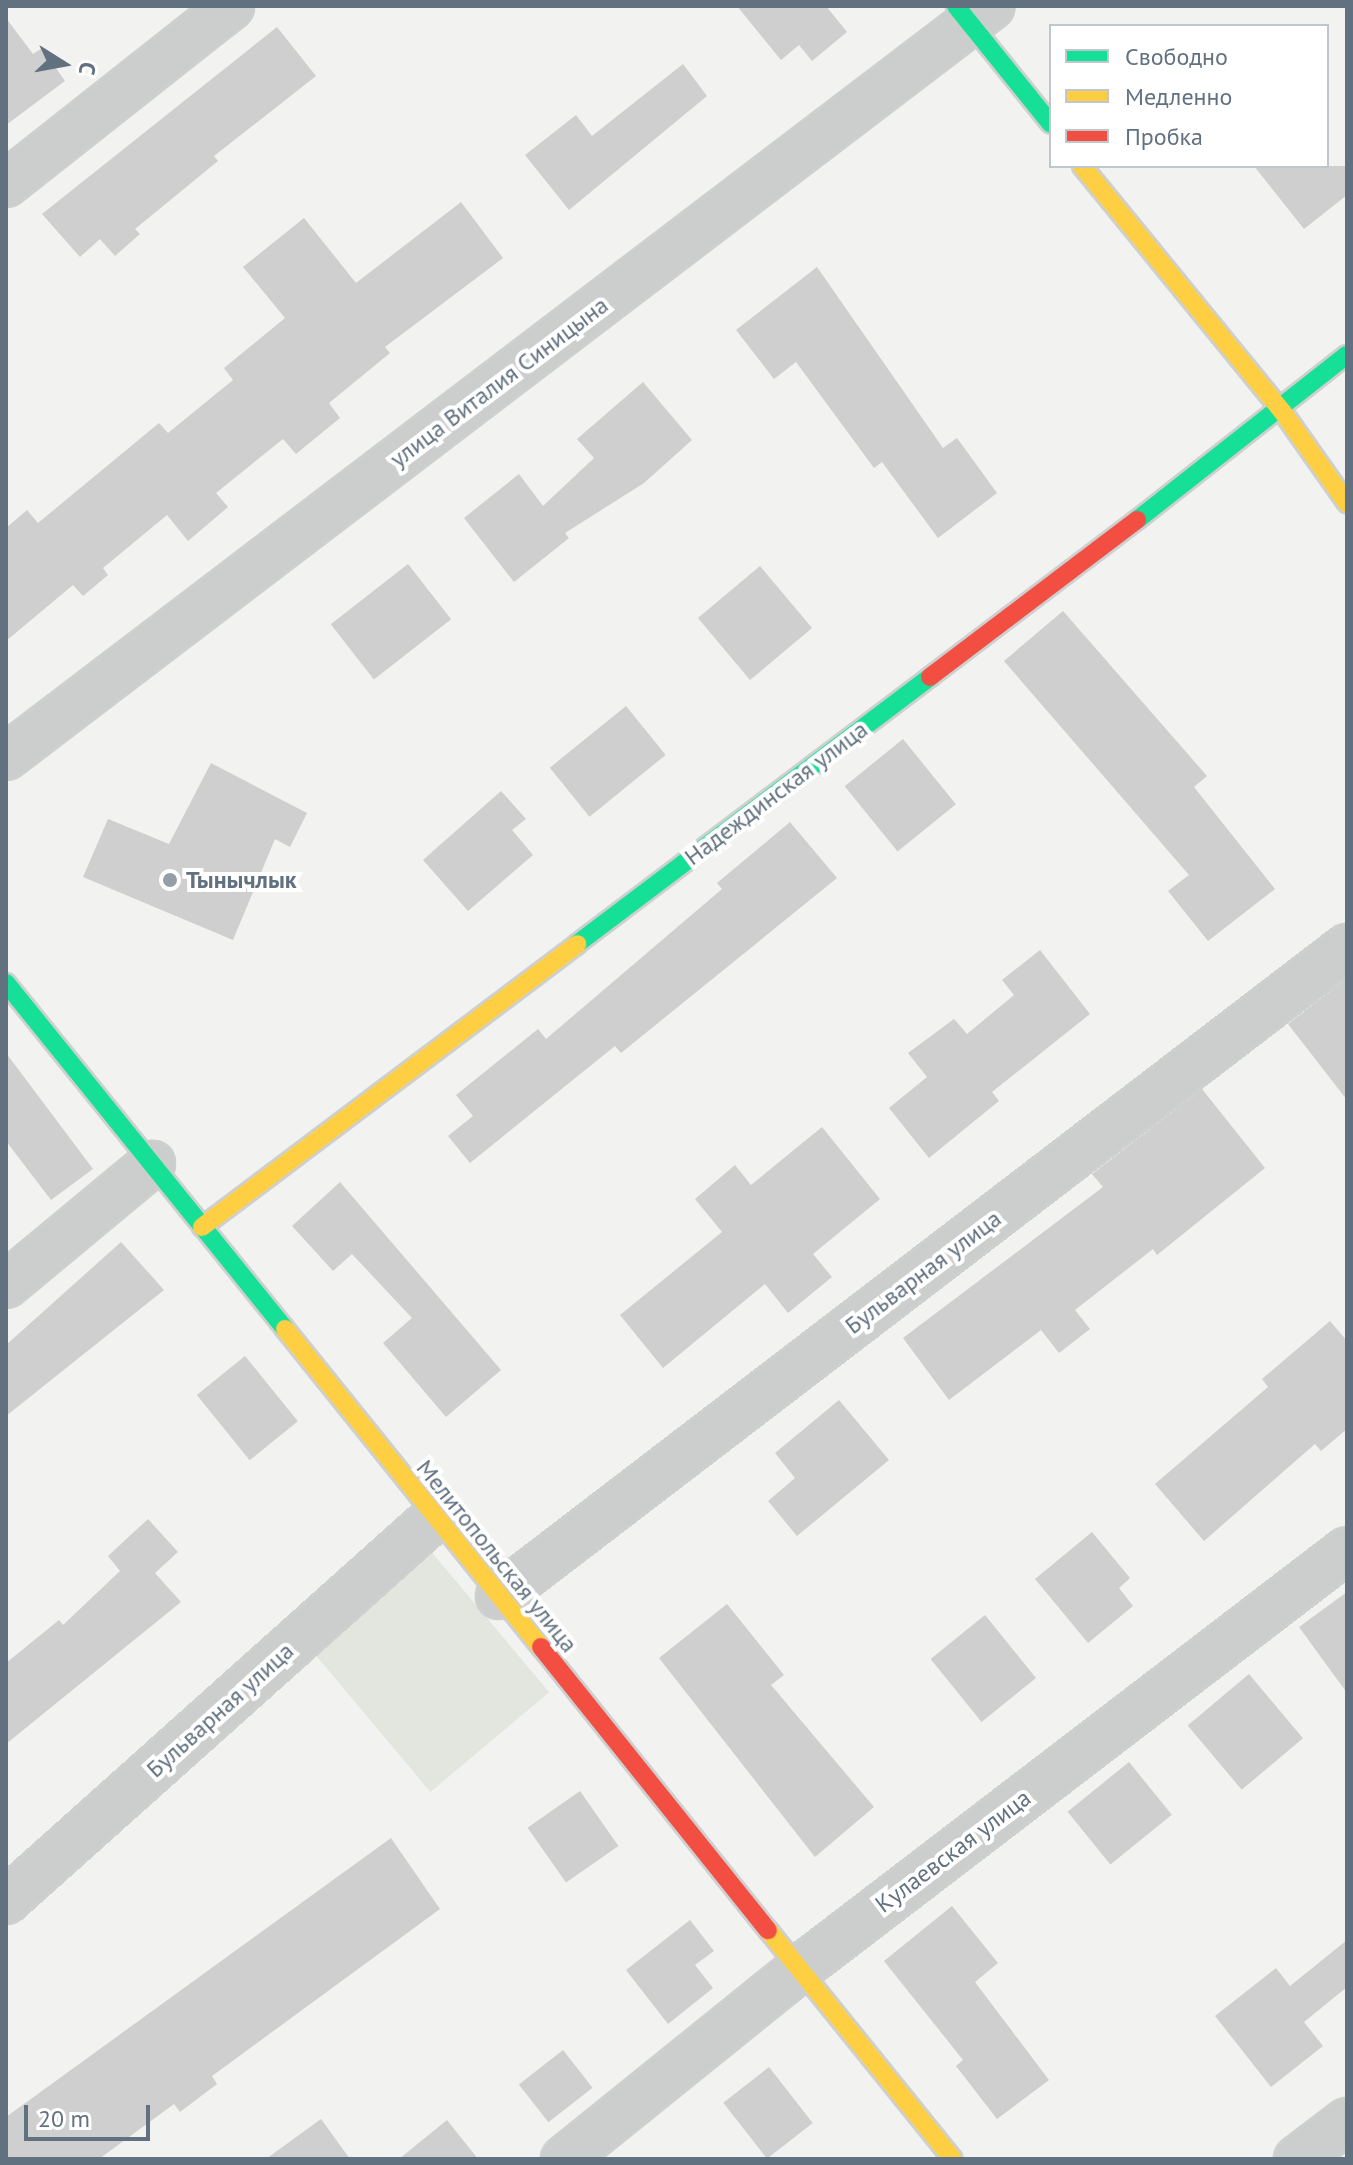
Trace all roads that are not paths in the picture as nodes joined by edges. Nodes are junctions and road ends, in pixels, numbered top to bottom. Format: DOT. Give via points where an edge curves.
graph roads {
  1 [pos="231,6"];
  2 [pos="973,12"];
  3 [pos="1049,121"];
  4 [pos="1084,168"];
  5 [pos="6,184"];
  6 [pos="1347,355"];
  7 [pos="1282,411"];
  8 [pos="1347,503"];
  9 [pos="6,757"];
  10 [pos="1347,947"];
  11 [pos="6,983"];
  12 [pos="152,1164"];
  13 [pos="202,1227"];
  14 [pos="6,1285"];
  15 [pos="434,1518"];
  16 [pos="1347,1550"];
  17 [pos="499,1596"];
  18 [pos="6,1901"];
  19 [pos="802,1967"];
  20 [pos="1347,2121"];
  21 [pos="564,2159"];
  22 [pos="953,2159"];
  23 [pos="1297,2159"];
  1 -- 5 [label="street"];
  2 -- 3 [label="street"];
  2 -- 9 [label="street, улица Виталия Синицына"];
  4 -- 7 [label="street"];
  6 -- 7 [label="street, Надеждинская улица"];
  7 -- 8 [label="street"];
  7 -- 13 [label="street, Надеждинская улица"];
  10 -- 17 [label="street, Бульварная улица"];
  11 -- 12 [label="street, Мелитопольская улица"];
  12 -- 13 [label="street, Мелитопольская улица"];
  12 -- 14 [label="street"];
  13 -- 15 [label="street, Мелитопольская улица"];
  15 -- 17 [label="street, Мелитопольская улица"];
  15 -- 18 [label="street, Бульварная улица"];
  16 -- 19 [label="street, Кулаевская улица"];
  17 -- 19 [label="street, Мелитопольская улица"];
  19 -- 21 [label="street, Кулаевская улица"];
  19 -- 22 [label="street, Мелитопольская улица"];
  20 -- 23 [label="street"];
}
